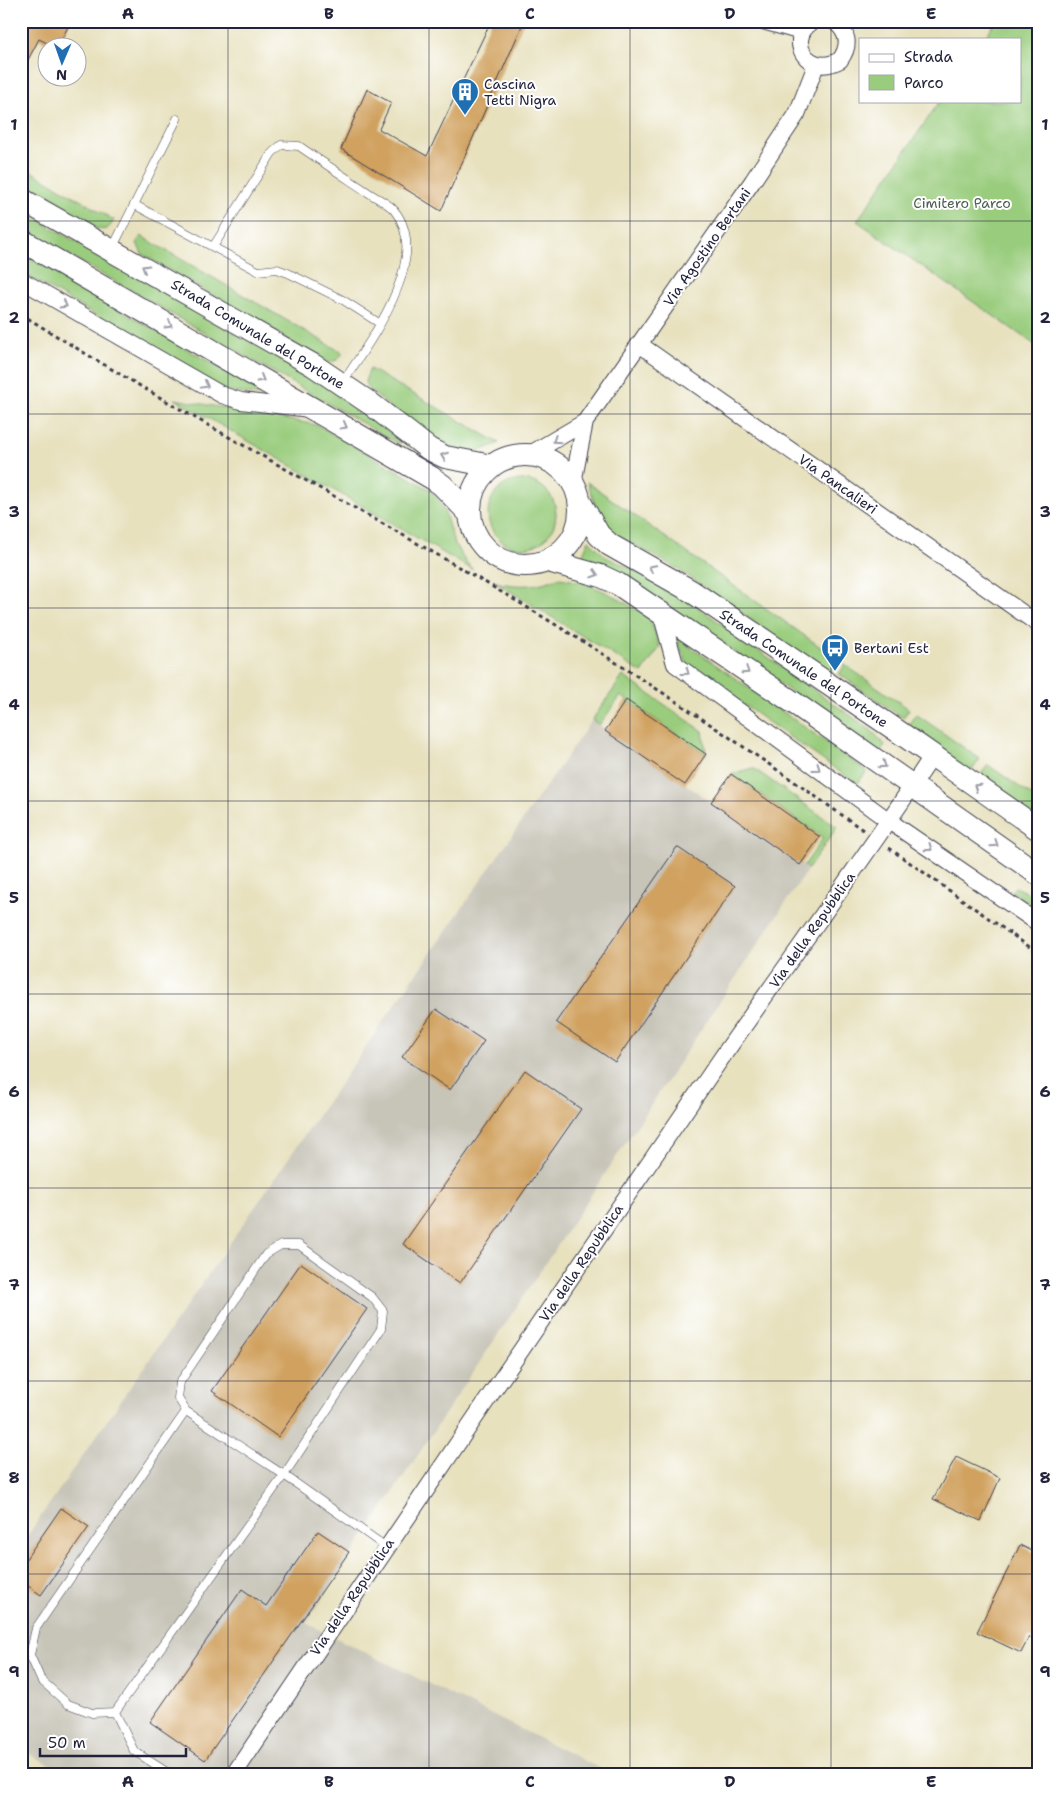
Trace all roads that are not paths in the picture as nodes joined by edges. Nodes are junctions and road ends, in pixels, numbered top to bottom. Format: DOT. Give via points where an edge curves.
graph roads {
  1 [pos="763,21"];
  2 [pos="842,23"];
  3 [pos="808,26"];
  4 [pos="816,65"];
  5 [pos="177,119"];
  6 [pos="21,198"];
  7 [pos="135,205"];
  8 [pos="21,240"];
  9 [pos="213,247"];
  10 [pos="112,249"];
  11 [pos="21,280"];
  12 [pos="379,323"];
  13 [pos="639,344"];
  14 [pos="342,384"];
  15 [pos="313,409"];
  16 [pos="584,422"];
  17 [pos="527,456"];
  18 [pos="492,466"];
  19 [pos="576,492"];
  20 [pos="470,514"];
  21 [pos="548,561"];
  22 [pos="661,613"];
  23 [pos="1038,624"];
  24 [pos="933,755"];
  25 [pos="913,785"];
  26 [pos="889,821"];
  27 [pos="1038,829"];
  28 [pos="1038,874"];
  29 [pos="1038,923"];
  30 [pos="186,1411"];
  31 [pos="284,1475"];
  32 [pos="386,1547"];
  33 [pos="115,1712"];
  34 [pos="170,1774"];
  35 [pos="234,1774"];
  1 -- 3 [label="street"];
  2 -- 4 [label="street" via="847,38 845,53 831,65"];
  3 -- 4 [label="street" via="800,41 801,51"];
  4 -- 13 [label="street, Via Agostino Bertani" via="797,114"];
  5 -- 7 [label="lane"];
  6 -- 10 [label="street, Strada Comunale del Portone"];
  7 -- 9 [label="lane"];
  7 -- 10 [label="lane"];
  8 -- 15 [label="street, one-way"];
  9 -- 12 [label="lane" via="258,271 277,269 288,273 343,300"];
  9 -- 12 [label="lane" via="272,153 281,145 299,146 394,209 404,228 407,250 402,278"];
  14 -- 10 [label="street, Strada Comunale del Portone, one-way"];
  11 -- 15 [label="street, one-way" via="222,395 287,408"];
  12 -- 14 [label="lane"];
  13 -- 16 [label="street, Via Agostino Bertani"];
  13 -- 23 [label="street, Via Pancalieri"];
  18 -- 14 [label="street, Strada Comunale del Portone, one-way" via="445,457 429,449"];
  15 -- 20 [label="street, one-way" via="437,481"];
  16 -- 17 [label="street, Via Agostino Bertani, one-way"];
  16 -- 19 [label="street, Via Agostino Bertani"];
  17 -- 18 [label="street" via="504,458"];
  17 -- 19 [label="street" via="544,459 556,466"];
  18 -- 20 [label="street" via="476,485"];
  19 -- 21 [label="street" via="581,511 577,530 565,549"];
  24 -- 19 [label="street, Strada Comunale del Portone, one-way" via="678,583 610,545 598,535"];
  20 -- 21 [label="street" via="477,538 490,553 513,564"];
  21 -- 22 [label="street, one-way" via="601,576"];
  22 -- 25 [label="street, one-way"];
  22 -- 26 [label="street, one-way" via="675,664"];
  24 -- 25 [label="street, Via della Repubblica"];
  27 -- 24 [label="street, Strada Comunale del Portone, one-way"];
  25 -- 26 [label="street, Via della Repubblica"];
  25 -- 28 [label="street, one-way"];
  26 -- 29 [label="street, one-way"];
  26 -- 32 [label="street, Via della Repubblica"];
  30 -- 31 [label="lane"];
  30 -- 31 [label="lane" via="178,1398 180,1382 266,1254 281,1245 299,1245 372,1297 383,1311 381,1329"];
  30 -- 33 [label="lane" via="36,1628 30,1655 42,1680 68,1704 92,1713"];
  31 -- 32 [label="lane"];
  31 -- 33 [label="lane"];
  32 -- 35 [label="street, Via della Repubblica"];
  33 -- 34 [label="lane" via="134,1751"];
}
